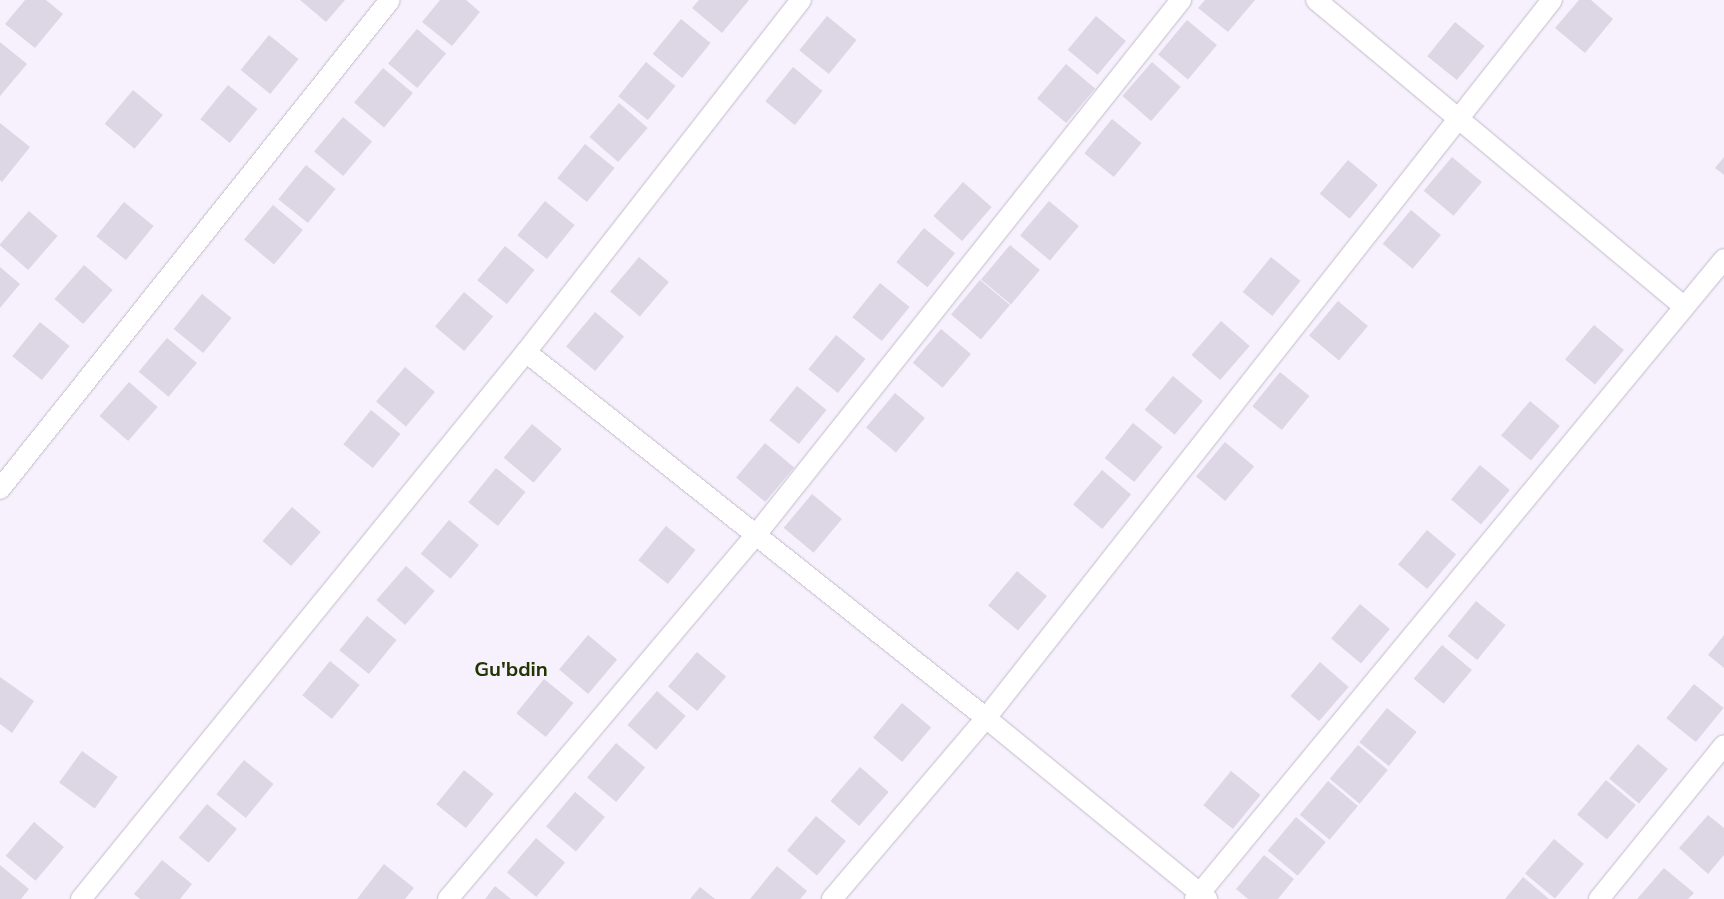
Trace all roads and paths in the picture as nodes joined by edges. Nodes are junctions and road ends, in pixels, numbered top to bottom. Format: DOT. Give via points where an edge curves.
graph roads {
  1 [pos="390,0"];
  2 [pos="801,0"];
  3 [pos="1181,0"];
  4 [pos="1316,0"];
  5 [pos="1552,0"];
  6 [pos="1460,121"];
  7 [pos="1724,259"];
  8 [pos="1684,307"];
  9 [pos="526,352"];
  10 [pos="0,489"];
  11 [pos="755,536"];
  12 [pos="986,718"];
  13 [pos="1724,745"];
  14 [pos="1201,897"];
  15 [pos="82,899"];
  16 [pos="448,899"];
  17 [pos="832,899"];
  18 [pos="1599,899"];
  1 -- 10 [label="street"];
  2 -- 9 [label="street"];
  3 -- 11 [label="street"];
  4 -- 6 [label="street"];
  5 -- 6 [label="street"];
  6 -- 8 [label="street"];
  6 -- 12 [label="street"];
  7 -- 8 [label="street"];
  8 -- 14 [label="street"];
  9 -- 11 [label="street"];
  9 -- 15 [label="street"];
  11 -- 12 [label="street"];
  11 -- 16 [label="street"];
  12 -- 14 [label="street"];
  12 -- 17 [label="street"];
  13 -- 18 [label="street"];
}
